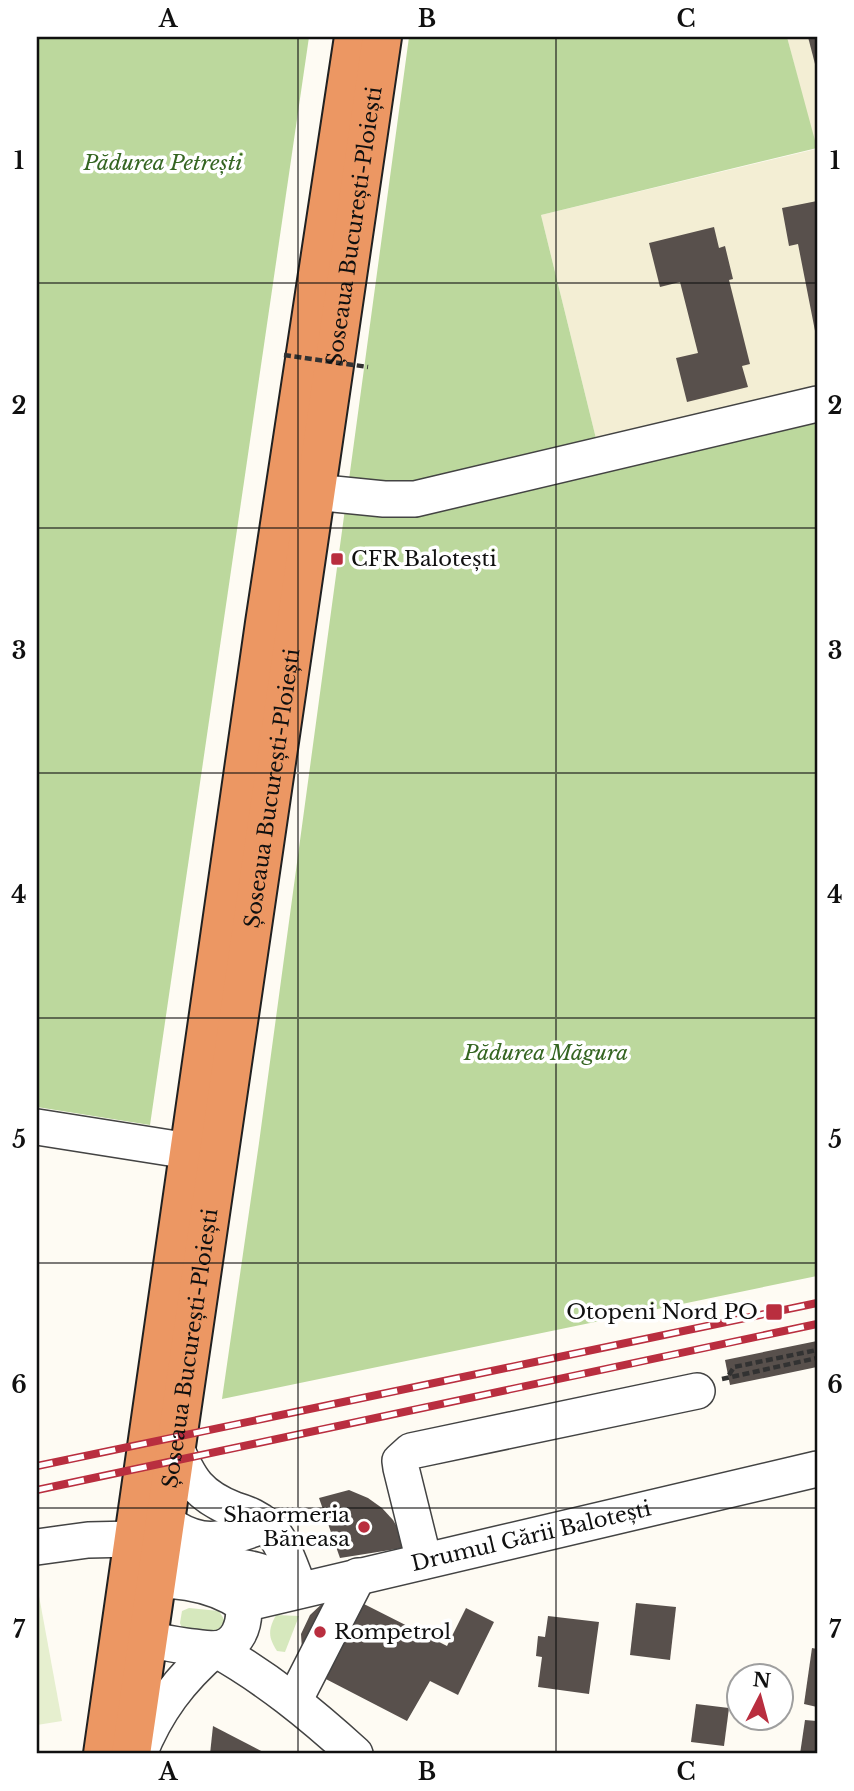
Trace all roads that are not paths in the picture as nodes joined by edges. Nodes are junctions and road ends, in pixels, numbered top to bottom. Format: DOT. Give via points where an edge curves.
graph roads {
  1 [pos="354,37"];
  2 [pos="382,37"];
  3 [pos="817,404"];
  4 [pos="300,490"];
  5 [pos="37,1127"];
  6 [pos="189,1151"];
  7 [pos="195,1307"];
  8 [pos="696,1391"];
  9 [pos="175,1445"];
  10 [pos="817,1469"];
  11 [pos="265,1525"];
  12 [pos="149,1531"];
  13 [pos="37,1547"];
  14 [pos="424,1561"];
  15 [pos="329,1583"];
  16 [pos="243,1604"];
  17 [pos="138,1608"];
  18 [pos="215,1649"];
  19 [pos="285,1694"];
  20 [pos="103,1754"];
  21 [pos="131,1754"];
  22 [pos="139,1754"];
  23 [pos="355,1754"];
  1 -- 4 [label="highway, Șoseaua București-Ploiești"];
  2 -- 4 [label="highway, Șoseaua București-Ploiești"];
  3 -- 4 [label="street" via="415,499"];
  4 -- 6 [label="highway, Șoseaua București-Ploiești"];
  4 -- 7 [label="highway, Șoseaua București-Ploiești"];
  5 -- 6 [label="street"];
  6 -- 7 [label="highway" via="199,1174 184,1293"];
  6 -- 12 [label="highway, Șoseaua București-Ploiești"];
  7 -- 9 [label="highway, Șoseaua București-Ploiești"];
  8 -- 14 [label="street" via="403,1456 401,1468"];
  9 -- 11 [label="street" via="196,1486 210,1498"];
  9 -- 12 [label="highway, Șoseaua București-Ploiești"];
  10 -- 14 [label="street, Drumul Gării Balotești"];
  11 -- 12 [label="street" via="205,1541"];
  11 -- 15 [label="street"];
  12 -- 13 [label="street"];
  12 -- 15 [label="street" via="195,1559"];
  12 -- 17 [label="highway"];
  14 -- 15 [label="street, Drumul Gării Balotești"];
  15 -- 16 [label="street, Drumul Gării Balotești"];
  15 -- 19 [label="street"];
  16 -- 17 [label="street" via="230,1594 195,1584"];
  16 -- 18 [label="street" via="244,1624 239,1634 225,1647"];
  17 -- 18 [label="street" via="161,1643"];
  17 -- 20 [label="highway"];
  17 -- 21 [label="highway"];
  18 -- 19 [label="street"];
  18 -- 22 [label="street" via="168,1698"];
  19 -- 23 [label="street"];
}
